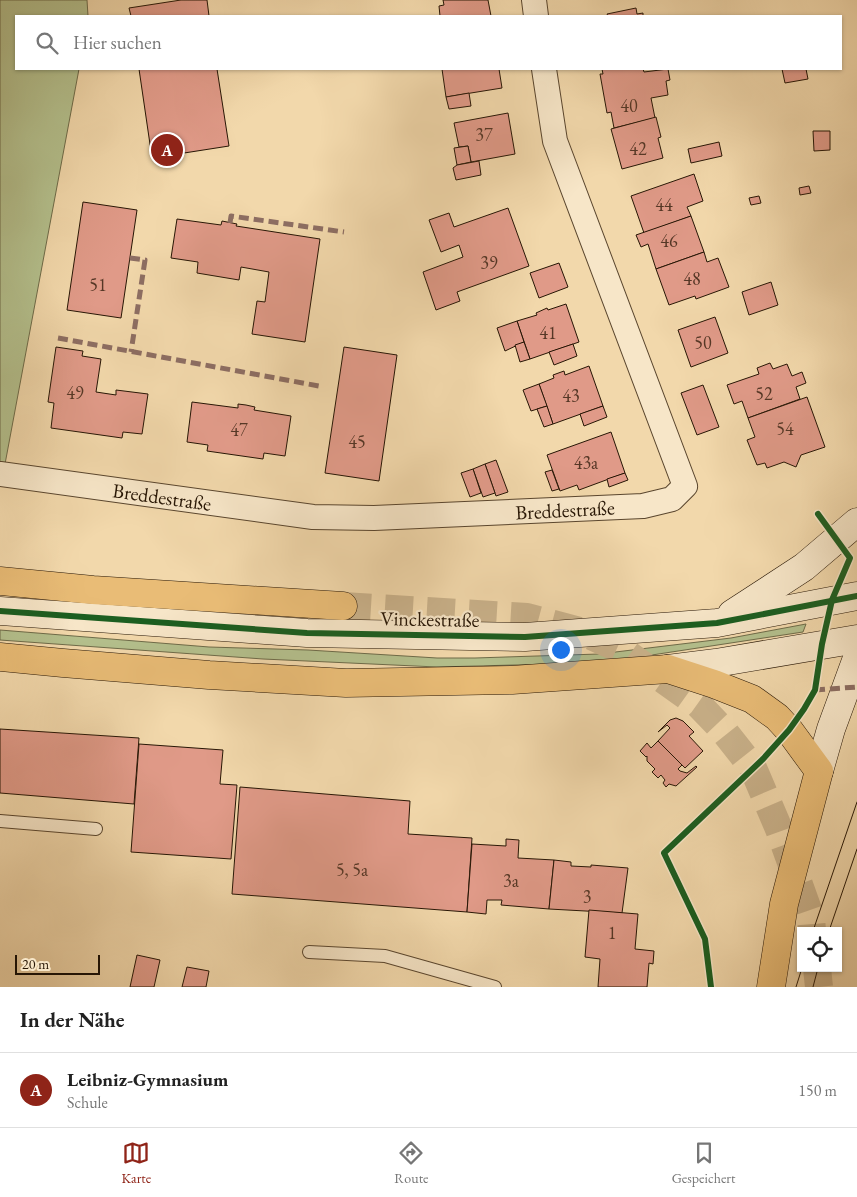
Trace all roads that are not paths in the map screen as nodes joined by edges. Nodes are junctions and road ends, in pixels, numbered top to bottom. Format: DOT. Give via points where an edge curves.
graph roads {
  1 [pos="534,0"];
  2 [pos="536,15"];
  3 [pos="544,70"];
  4 [pos="0,474"];
  5 [pos="857,522"];
  6 [pos="0,581"];
  7 [pos="857,596"];
  8 [pos="343,606"];
  9 [pos="0,611"];
  10 [pos="717,623"];
  11 [pos="857,638"];
  12 [pos="0,657"];
  13 [pos="857,658"];
  14 [pos="668,669"];
  15 [pos="819,771"];
  16 [pos="0,821"];
  17 [pos="96,830"];
  18 [pos="309,952"];
  19 [pos="495,987"];
  20 [pos="771,987"];
  1 -- 2 [label="street"];
  3 -- 4 [label="street, Breddestraße" via="555,141 685,486 672,499 633,507 374,518 313,517"];
  5 -- 10 [label="main road" via="804,568"];
  6 -- 8 [label="main road"];
  7 -- 10 [label="main road, Vinckestraße"];
  9 -- 10 [label="main road, Vinckestraße" via="317,634 525,637"];
  11 -- 14 [label="main road"];
  12 -- 14 [label="main road" via="346,683 512,680"];
  13 -- 15 [label="main road"];
  14 -- 15 [label="main road" via="752,699 777,716"];
  15 -- 20 [label="main road" via="784,904"];
  16 -- 17 [label="lane"];
  18 -- 19 [label="lane" via="385,956"];
}
